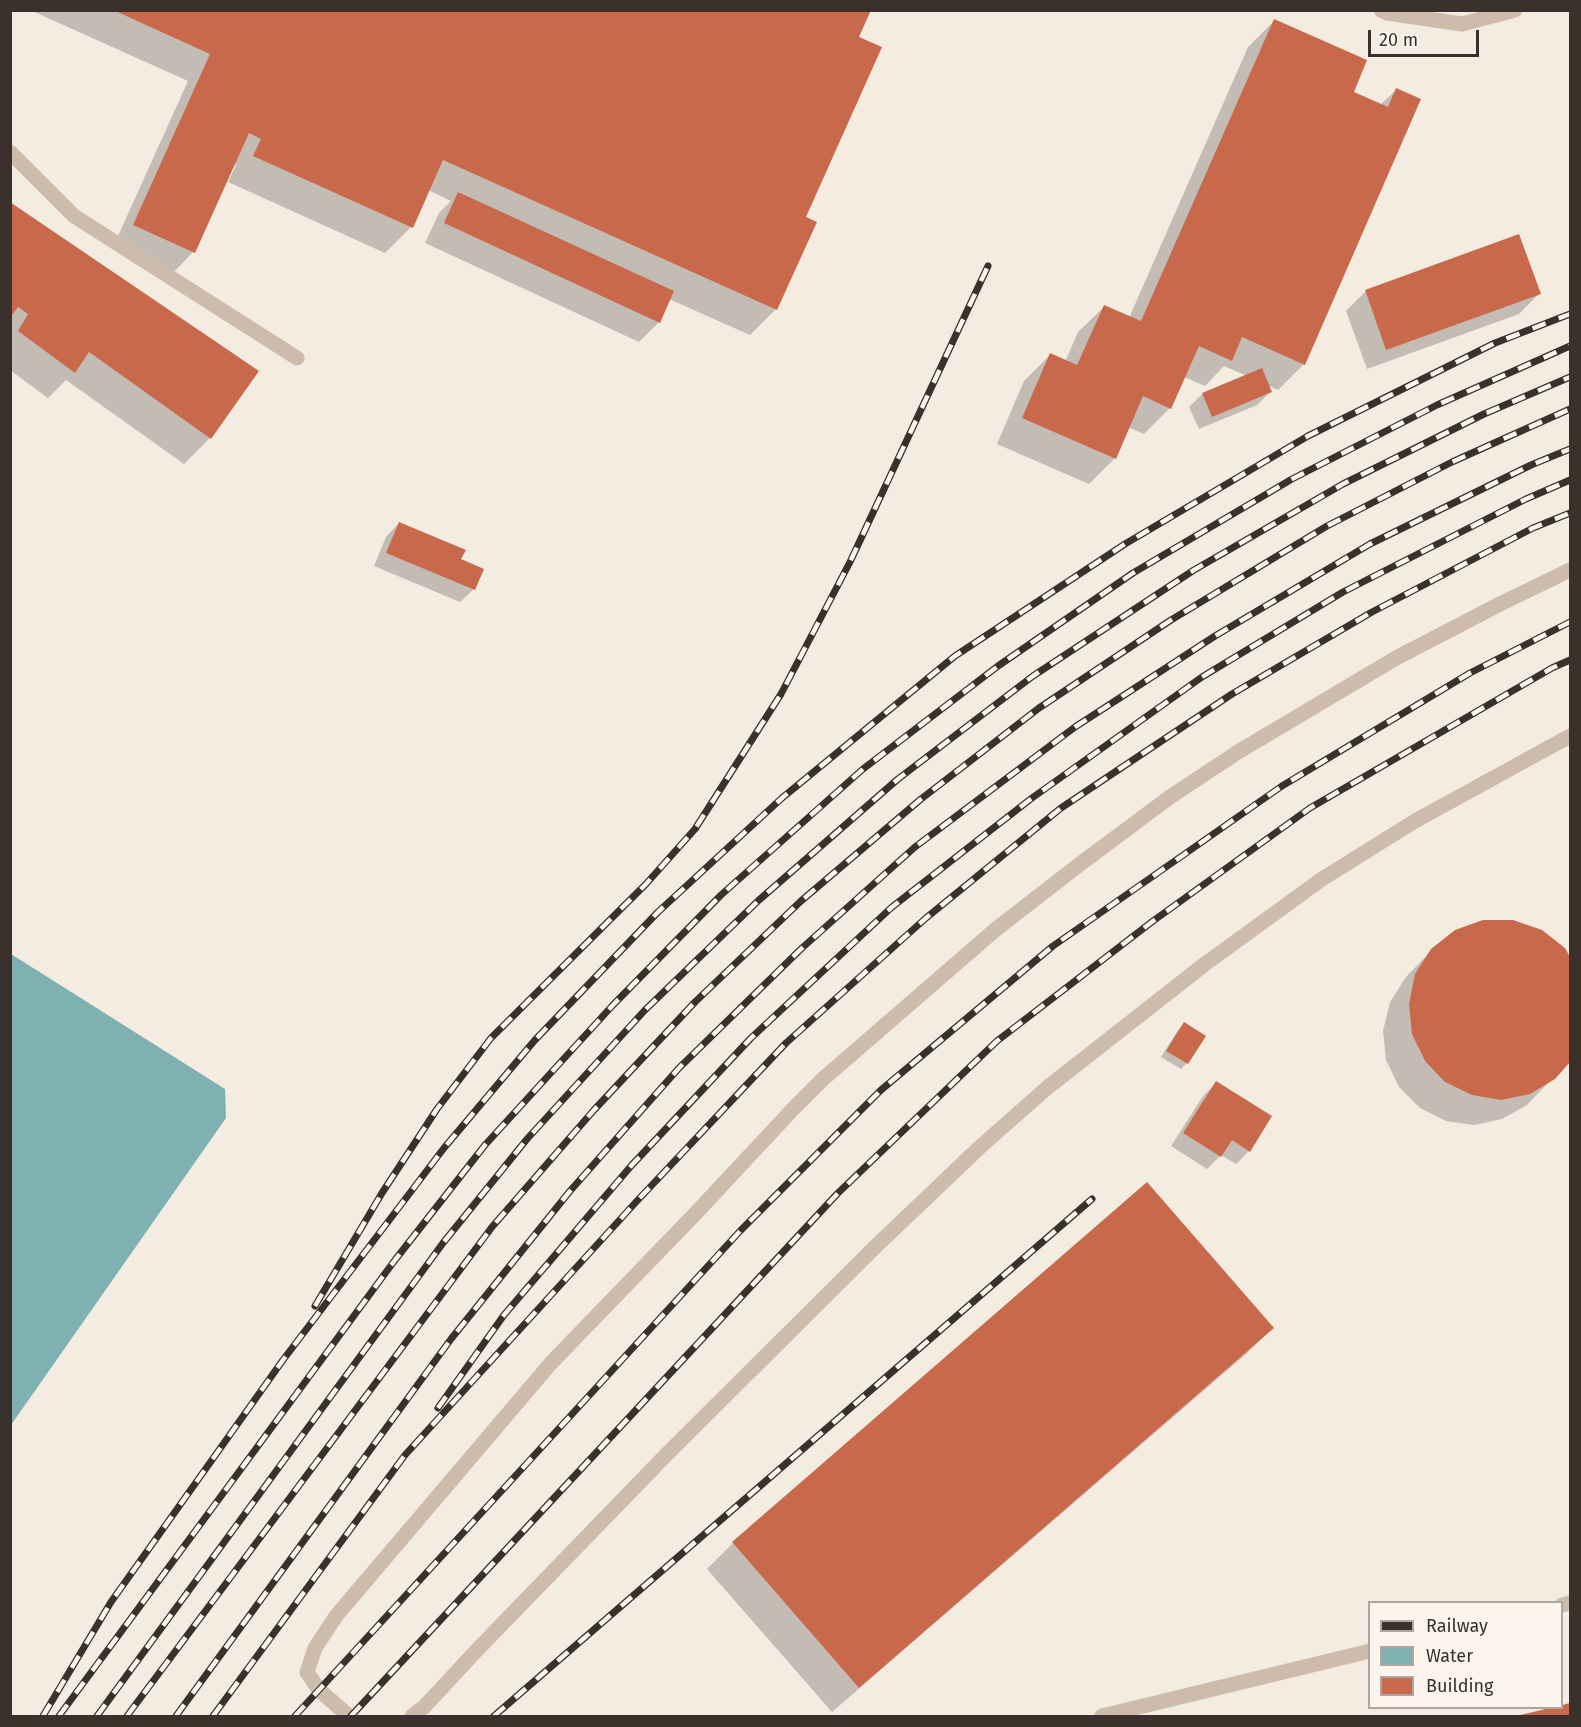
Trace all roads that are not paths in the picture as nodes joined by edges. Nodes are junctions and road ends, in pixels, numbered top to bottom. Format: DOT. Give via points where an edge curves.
graph roads {
  1 [pos="1381,10"];
  2 [pos="1515,10"];
  3 [pos="10,152"];
  4 [pos="297,358"];
  5 [pos="1570,570"];
  6 [pos="1570,736"];
  7 [pos="1368,1651"];
  8 [pos="349,1716"];
  9 [pos="412,1716"];
  10 [pos="1102,1716"];
  1 -- 2 [label="lane" via="1462,24"];
  3 -- 4 [label="lane" via="74,216"];
  5 -- 8 [label="lane" via="1396,658 1170,797 995,930 823,1080 551,1363 336,1616 315,1648 307,1672 319,1690"];
  6 -- 9 [label="lane" via="1415,821 1322,879 1205,964 1048,1087 874,1248"];
  7 -- 10 [label="lane"];
}
